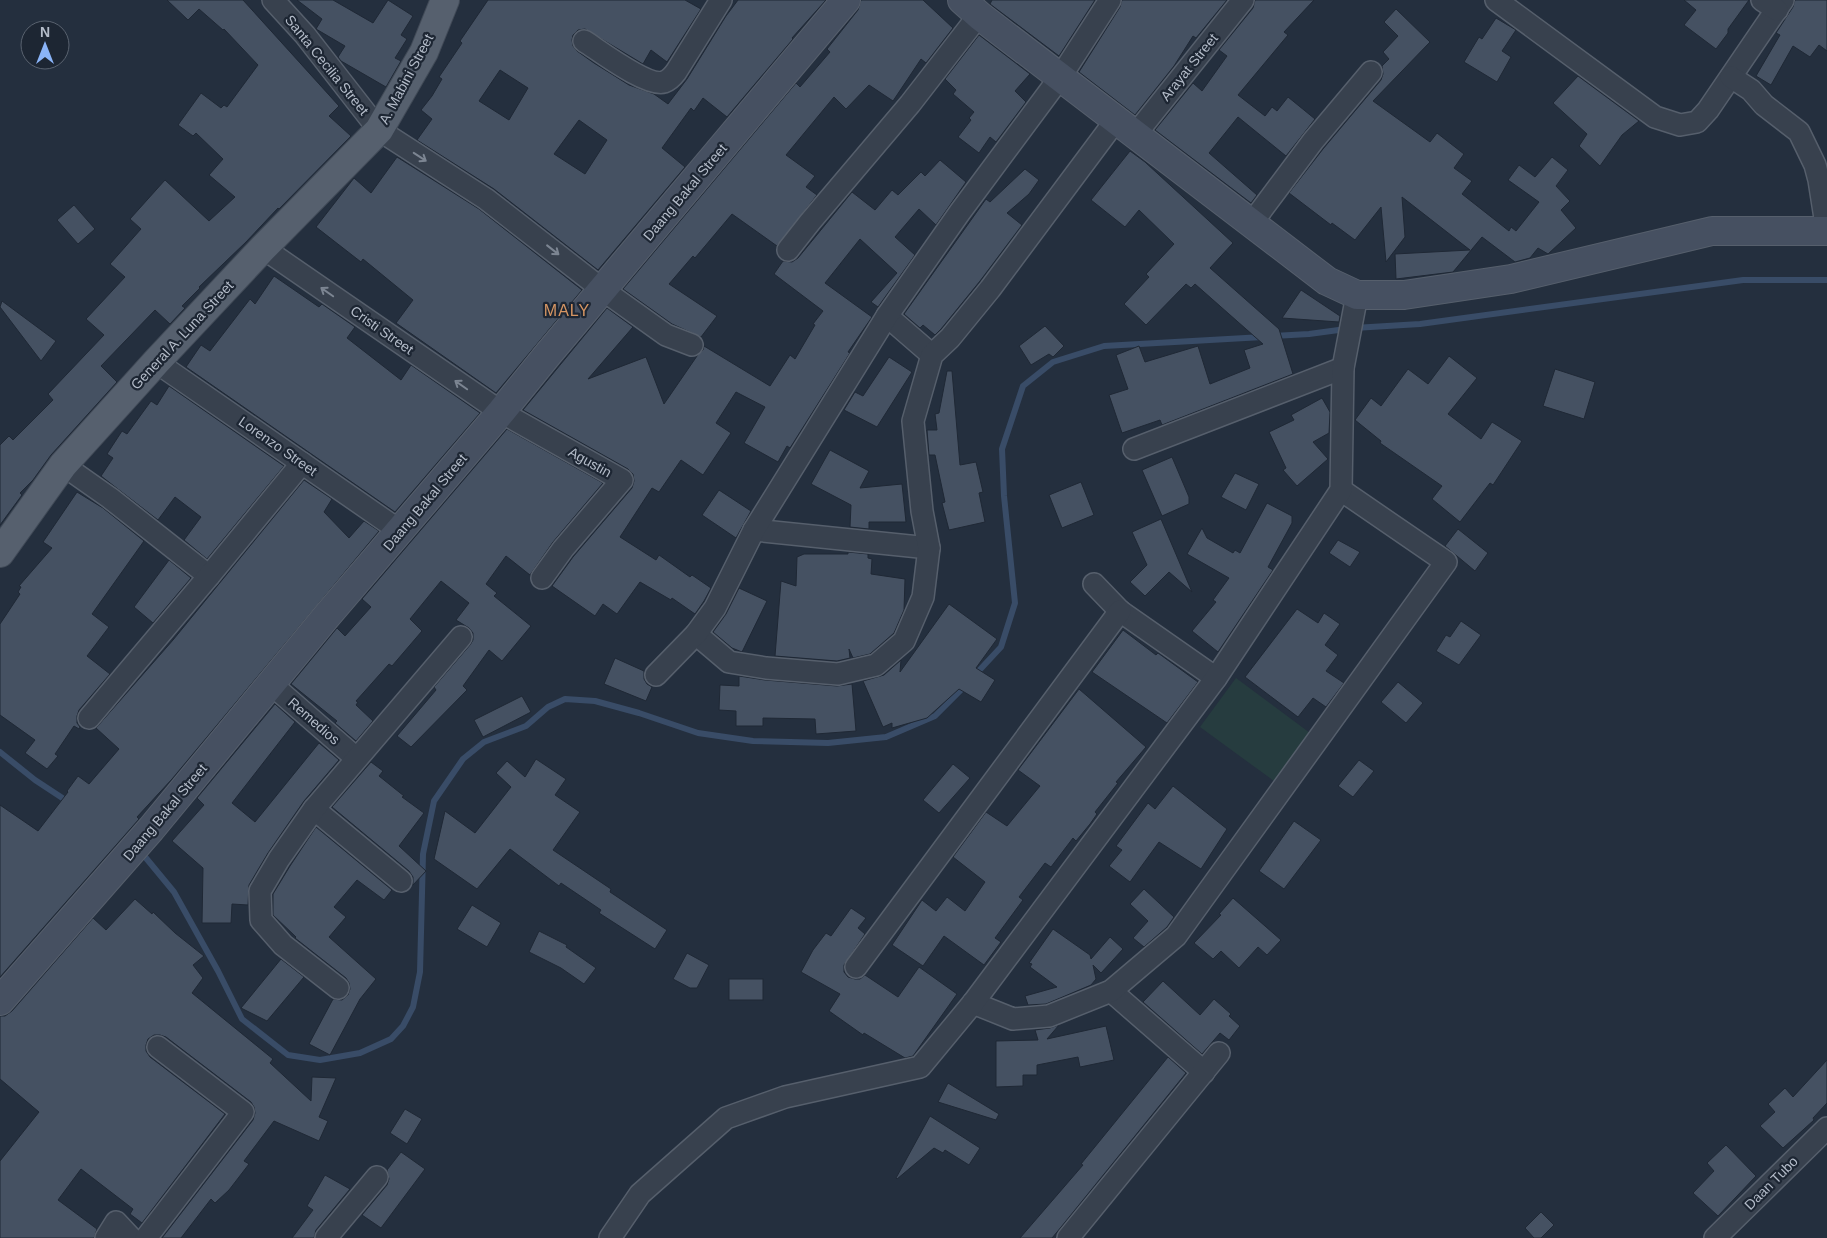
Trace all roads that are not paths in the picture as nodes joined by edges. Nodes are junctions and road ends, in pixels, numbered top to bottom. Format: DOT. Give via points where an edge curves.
graph roads {
  1 [pos="273,0"];
  2 [pos="445,0"];
  3 [pos="721,0"];
  4 [pos="846,0"];
  5 [pos="1110,0"];
  6 [pos="1243,0"];
  7 [pos="1496,0"];
  8 [pos="1774,3"];
  9 [pos="973,6"];
  10 [pos="584,41"];
  11 [pos="1371,72"];
  12 [pos="1061,76"];
  13 [pos="1731,77"];
  14 [pos="1125,127"];
  15 [pos="379,130"];
  16 [pos="1251,224"];
  17 [pos="1827,231"];
  18 [pos="263,248"];
  19 [pos="788,250"];
  20 [pos="603,290"];
  21 [pos="1357,294"];
  22 [pos="887,316"];
  23 [pos="692,345"];
  24 [pos="932,355"];
  25 [pos="156,362"];
  26 [pos="1343,368"];
  27 [pos="501,412"];
  28 [pos="1134,449"];
  29 [pos="302,463"];
  30 [pos="63,465"];
  31 [pos="1340,490"];
  32 [pos="754,530"];
  33 [pos="400,531"];
  34 [pos="929,548"];
  35 [pos="0,553"];
  36 [pos="209,576"];
  37 [pos="542,578"];
  38 [pos="1094,584"];
  39 [pos="1120,611"];
  40 [pos="696,634"];
  41 [pos="461,637"];
  42 [pos="656,675"];
  43 [pos="1216,678"];
  44 [pos="271,684"];
  45 [pos="89,718"];
  46 [pos="356,758"];
  47 [pos="314,809"];
  48 [pos="401,880"];
  49 [pos="856,967"];
  50 [pos="338,988"];
  51 [pos="1111,991"];
  52 [pos="0,1000"];
  53 [pos="973,1003"];
  54 [pos="158,1047"];
  55 [pos="1220,1052"];
  56 [pos="1204,1072"];
  57 [pos="1827,1128"];
  58 [pos="377,1177"];
  59 [pos="106,1238"];
  60 [pos="131,1238"];
  61 [pos="146,1238"];
  62 [pos="326,1238"];
  63 [pos="610,1238"];
  64 [pos="1068,1238"];
  65 [pos="1716,1238"];
  1 -- 15 [label="street, Santa Cecilia Street" via="305,35"];
  2 -- 15 [label="main road, A. Mabini Street" via="424,52"];
  3 -- 10 [label="street" via="676,72 663,82 645,80"];
  4 -- 20 [label="street, Daang Bakal Street"];
  5 -- 12 [label="street"];
  6 -- 14 [label="street, Arayat Street"];
  7 -- 13 [label="street" via="1665,122 1680,125 1697,122"];
  8 -- 13 [label="street"];
  9 -- 12 [label="street"];
  9 -- 19 [label="street" via="910,104"];
  11 -- 16 [label="street" via="1312,141"];
  12 -- 14 [label="street"];
  12 -- 22 [label="street"];
  13 -- 17 [label="street" via="1799,132 1819,180"];
  14 -- 16 [label="street"];
  14 -- 24 [label="street, Arayat Street" via="950,338"];
  15 -- 18 [label="main road, General A. Luna Street"];
  15 -- 20 [label="street, Santa Cecilia Street, one-way" via="486,199"];
  16 -- 21 [label="street" via="1327,281"];
  17 -- 21 [label="street" via="1712,231 1511,278 1404,295"];
  18 -- 25 [label="main road, General A. Luna Street"];
  27 -- 18 [label="street, Cristi Street, one-way"];
  20 -- 23 [label="street, Santa Cecilia Street" via="666,335"];
  20 -- 27 [label="street, Daang Bakal Street"];
  21 -- 26 [label="street"];
  22 -- 24 [label="street"];
  22 -- 32 [label="street"];
  24 -- 34 [label="street" via="913,421"];
  25 -- 29 [label="street, Lorenzo Street"];
  25 -- 30 [label="main road, General A. Luna Street"];
  26 -- 28 [label="street"];
  26 -- 31 [label="street"];
  27 -- 33 [label="street, Daang Bakal Street"];
  27 -- 37 [label="street, Agustin" via="622,480"];
  29 -- 33 [label="street, Lorenzo Street"];
  29 -- 36 [label="street"];
  30 -- 35 [label="main road, General A. Luna Street"];
  30 -- 36 [label="street"];
  31 -- 43 [label="street"];
  31 -- 51 [label="street" via="1446,562 1176,936"];
  32 -- 34 [label="street"];
  32 -- 40 [label="street" via="715,608"];
  33 -- 44 [label="street, Daang Bakal Street"];
  34 -- 40 [label="street" via="923,597 904,641 876,665 838,674 729,662"];
  36 -- 45 [label="street"];
  38 -- 39 [label="street"];
  39 -- 43 [label="street"];
  39 -- 49 [label="street"];
  40 -- 42 [label="street"];
  41 -- 46 [label="street"];
  43 -- 53 [label="street"];
  44 -- 46 [label="street, Remedios"];
  44 -- 52 [label="street, Daang Bakal Street" via="151,829"];
  46 -- 47 [label="street"];
  47 -- 48 [label="street"];
  47 -- 50 [label="street" via="260,891 261,920 284,945"];
  51 -- 53 [label="street" via="1049,1016 1013,1019"];
  51 -- 56 [label="street"];
  53 -- 63 [label="street" via="920,1068 785,1097 726,1118 640,1194"];
  54 -- 61 [label="street" via="243,1112"];
  55 -- 56 [label="street"];
  56 -- 64 [label="street"];
  57 -- 65 [label="street, Daan Tubo"];
  58 -- 62 [label="street"];
  59 -- 60 [label="street" via="116,1222"];
}
